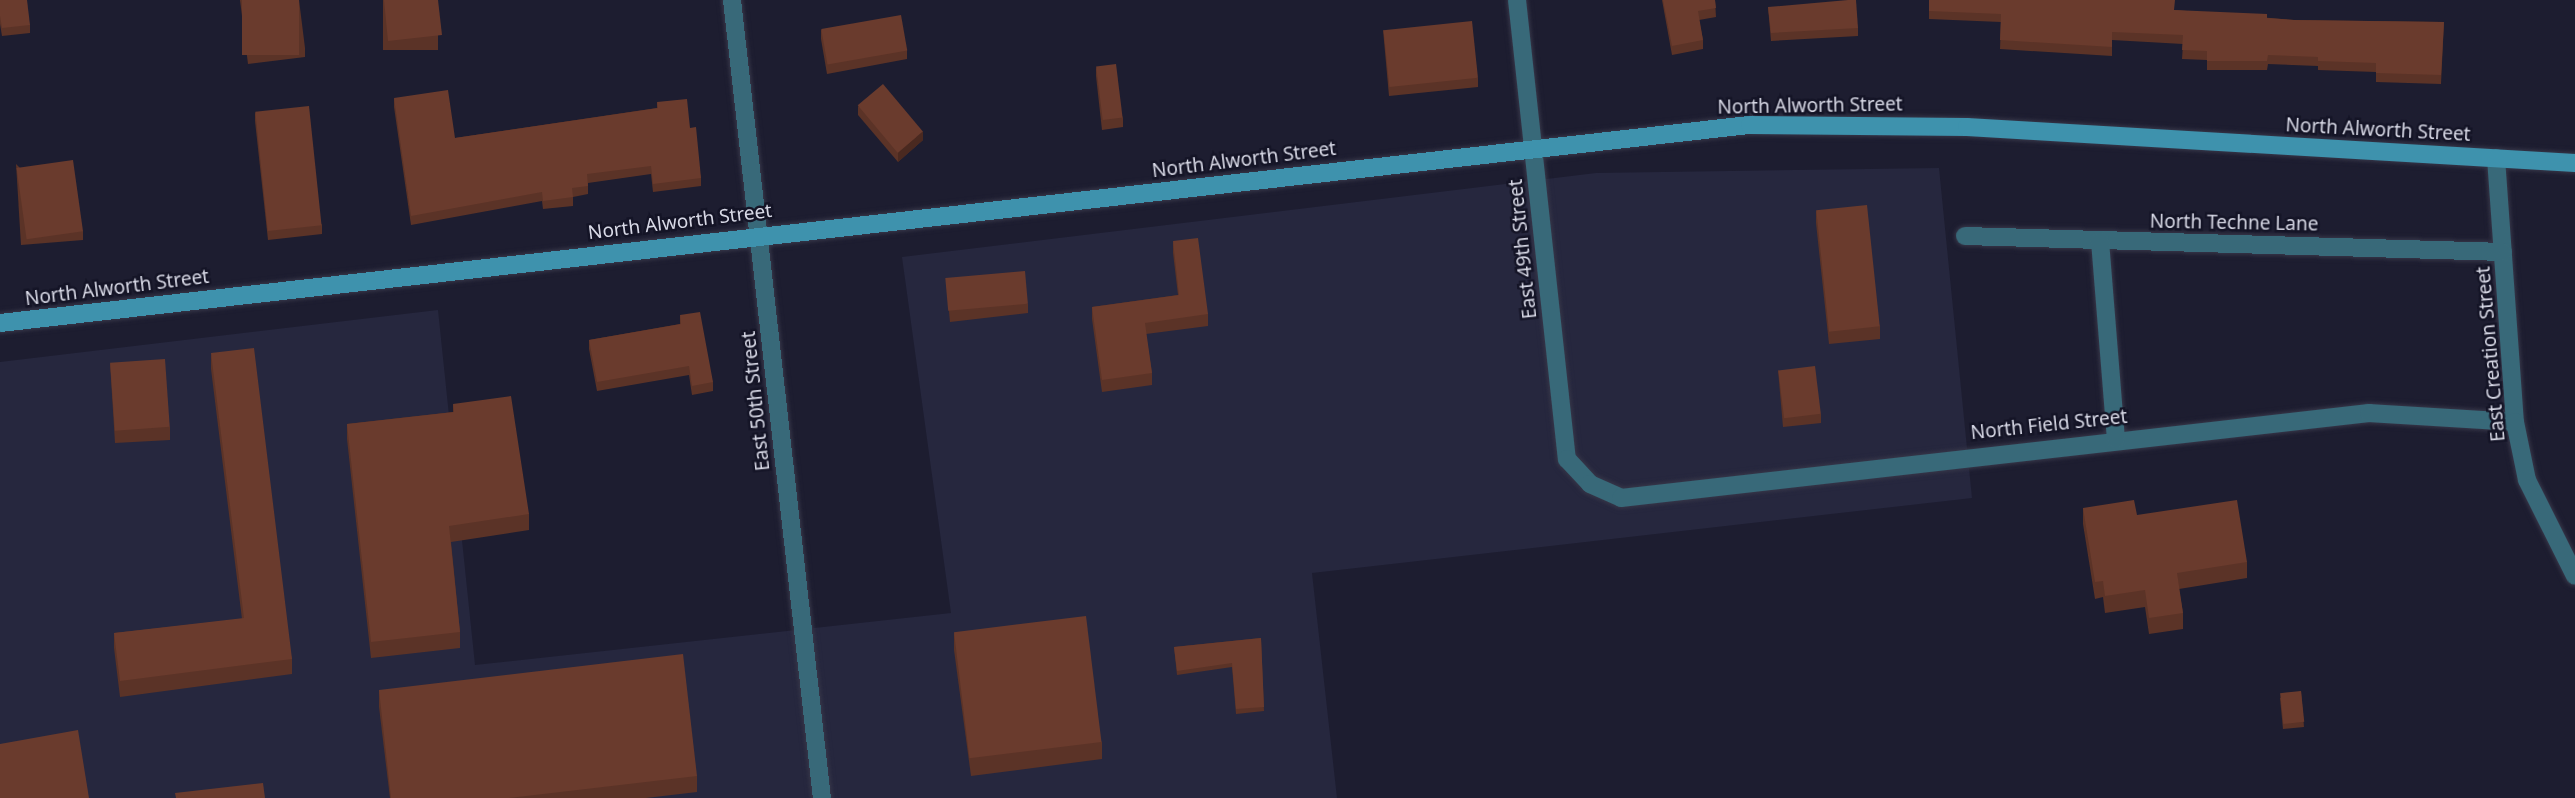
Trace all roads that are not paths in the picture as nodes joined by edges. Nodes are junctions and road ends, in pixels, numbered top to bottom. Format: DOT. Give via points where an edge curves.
graph roads {
  1 [pos="732,0"];
  2 [pos="1517,0"];
  3 [pos="1533,147"];
  4 [pos="2496,158"];
  5 [pos="2575,163"];
  6 [pos="758,234"];
  7 [pos="1965,236"];
  8 [pos="2100,241"];
  9 [pos="2503,253"];
  10 [pos="0,323"];
  11 [pos="2515,422"];
  12 [pos="2116,439"];
  13 [pos="1590,484"];
  14 [pos="2575,576"];
  15 [pos="822,798"];
  1 -- 6 [label="street, East 50th Street"];
  2 -- 3 [label="street, East 49th Street"];
  3 -- 4 [label="street, North Alworth Street" via="1749,125 1861,123"];
  3 -- 6 [label="street, North Alworth Street"];
  3 -- 13 [label="street, East 49th Street" via="1567,459"];
  4 -- 5 [label="street, North Alworth Street"];
  4 -- 9 [label="street, East Creation Street"];
  6 -- 10 [label="street, North Alworth Street"];
  6 -- 15 [label="street, East 50th Street"];
  7 -- 8 [label="street, North Techne Lane"];
  8 -- 9 [label="street, North Techne Lane"];
  8 -- 12 [label="street"];
  9 -- 11 [label="street, East Creation Street"];
  11 -- 12 [label="street, North Field Street" via="2368,413"];
  11 -- 14 [label="street, East Creation Street" via="2527,480"];
  12 -- 13 [label="street, North Field Street" via="1621,498"];
}
